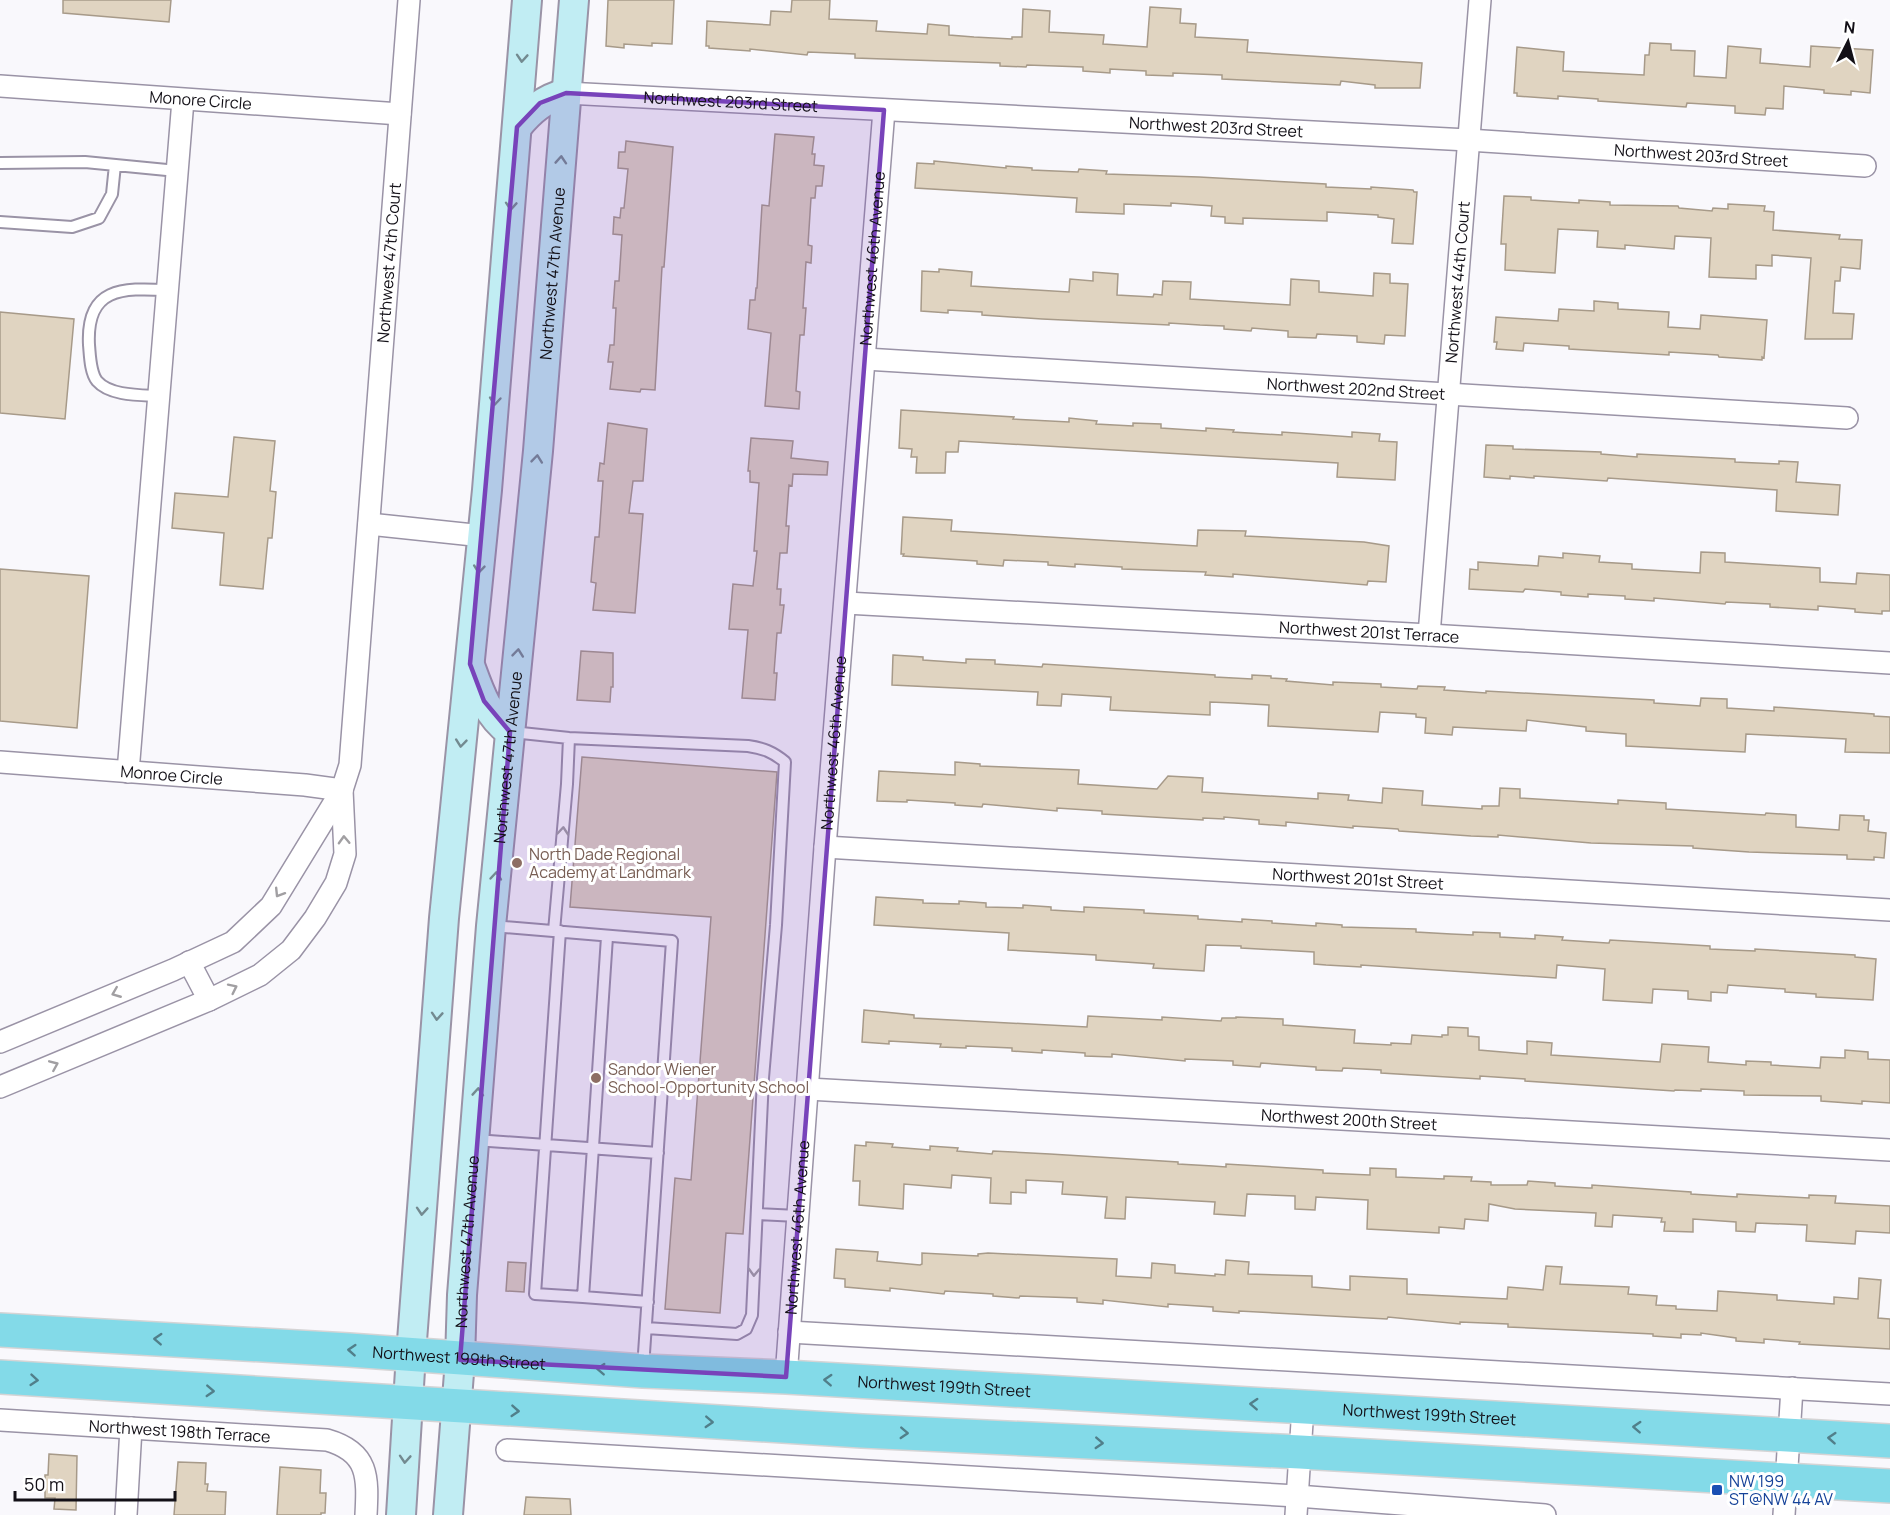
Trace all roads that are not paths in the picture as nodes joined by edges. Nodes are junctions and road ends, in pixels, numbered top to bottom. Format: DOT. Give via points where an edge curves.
graph roads {
  1 [pos="409,0"];
  2 [pos="526,0"];
  3 [pos="574,0"];
  4 [pos="1480,0"];
  5 [pos="0,86"];
  6 [pos="566,93"];
  7 [pos="183,100"];
  8 [pos="884,110"];
  9 [pos="400,114"];
  10 [pos="517,127"];
  11 [pos="1468,140"];
  12 [pos="0,162"];
  13 [pos="116,165"];
  14 [pos="1865,166"];
  15 [pos="177,171"];
  16 [pos="0,222"];
  17 [pos="167,290"];
  18 [pos="865,359"];
  19 [pos="1448,394"];
  20 [pos="159,396"];
  21 [pos="1847,418"];
  22 [pos="369,524"];
  23 [pos="483,536"];
  24 [pos="846,603"];
  25 [pos="1429,634"];
  26 [pos="1890,663"];
  27 [pos="470,664"];
  28 [pos="510,732"];
  29 [pos="569,738"];
  30 [pos="0,762"];
  31 [pos="128,772"];
  32 [pos="342,790"];
  33 [pos="825,847"];
  34 [pos="1890,910"];
  35 [pos="491,926"];
  36 [pos="557,931"];
  37 [pos="608,937"];
  38 [pos="189,962"];
  39 [pos="209,1000"];
  40 [pos="0,1042"];
  41 [pos="0,1087"];
  42 [pos="808,1089"];
  43 [pos="474,1140"];
  44 [pos="544,1146"];
  45 [pos="593,1149"];
  46 [pos="1890,1150"];
  47 [pos="658,1153"];
  48 [pos="757,1214"];
  49 [pos="798,1216"];
  50 [pos="583,1297"];
  51 [pos="648,1302"];
  52 [pos="646,1328"];
  53 [pos="0,1330"];
  54 [pos="789,1332"];
  55 [pos="411,1354"];
  56 [pos="459,1360"];
  57 [pos="643,1371"];
  58 [pos="0,1377"];
  59 [pos="786,1377"];
  60 [pos="1792,1388"];
  61 [pos="1890,1394"];
  62 [pos="409,1404"];
  63 [pos="456,1407"];
  64 [pos="1303,1407"];
  65 [pos="0,1420"];
  66 [pos="131,1428"];
  67 [pos="1789,1435"];
  68 [pos="1890,1442"];
  69 [pos="507,1450"];
  70 [pos="1300,1452"];
  71 [pos="1787,1480"];
  72 [pos="1890,1486"];
  73 [pos="1297,1505"];
  74 [pos="126,1515"];
  75 [pos="366,1515"];
  76 [pos="401,1515"];
  77 [pos="448,1515"];
  78 [pos="1543,1515"];
  79 [pos="1784,1515"];
  1 -- 9 [label="street, Northwest 47th Court"];
  2 -- 10 [label="main road, one-way"];
  3 -- 6 [label="main road, Northwest 47th Avenue"];
  4 -- 11 [label="street, Northwest 44th Court"];
  5 -- 7 [label="street, Monore Circle"];
  6 -- 8 [label="street, Northwest 203rd Street"];
  6 -- 10 [label="main road" via="540,103"];
  28 -- 6 [label="main road, Northwest 47th Avenue, one-way" via="540,432"];
  7 -- 9 [label="street, Monore Circle"];
  7 -- 15 [label="street"];
  8 -- 11 [label="street, Northwest 203rd Street"];
  8 -- 18 [label="street, Northwest 46th Avenue"];
  9 -- 22 [label="street, Northwest 47th Court"];
  10 -- 23 [label="main road, one-way"];
  11 -- 14 [label="street, Northwest 203rd Street"];
  11 -- 19 [label="street, Northwest 44th Court"];
  12 -- 13 [label="lane"];
  13 -- 15 [label="lane"];
  13 -- 16 [label="lane" via="112,194 99,218 72,227"];
  15 -- 17 [label="street"];
  17 -- 20 [label="street"];
  17 -- 20 [label="lane" via="131,288 115,292 100,302 91,319 89,338 96,380 110,390"];
  18 -- 19 [label="street, Northwest 202nd Street"];
  18 -- 24 [label="street, Northwest 46th Avenue"];
  19 -- 21 [label="street, Northwest 202nd Street"];
  19 -- 25 [label="street, Northwest 44th Court"];
  20 -- 31 [label="street"];
  22 -- 23 [label="street"];
  22 -- 32 [label="street, Northwest 47th Court" via="350,765"];
  23 -- 27 [label="main road, one-way"];
  24 -- 25 [label="street, Northwest 201st Terrace"];
  24 -- 33 [label="street, Northwest 46th Avenue"];
  25 -- 26 [label="street, Northwest 201st Terrace"];
  27 -- 28 [label="main road" via="491,714"];
  27 -- 55 [label="main road, one-way" via="444,928"];
  28 -- 29 [label="lane"];
  35 -- 28 [label="main road, Northwest 47th Avenue, one-way"];
  36 -- 29 [label="lane, one-way"];
  29 -- 48 [label="lane" via="748,746 762,748 785,762"];
  30 -- 31 [label="street, Monroe Circle"];
  31 -- 32 [label="street, Monroe Circle"];
  32 -- 38 [label="street, one-way" via="271,906 232,942"];
  39 -- 32 [label="street, one-way" via="260,975 291,950 315,918 336,883 345,854"];
  33 -- 34 [label="street, Northwest 201st Street"];
  33 -- 42 [label="street, Northwest 46th Avenue"];
  35 -- 36 [label="lane"];
  43 -- 35 [label="main road, Northwest 47th Avenue, one-way"];
  36 -- 37 [label="lane"];
  36 -- 44 [label="lane"];
  37 -- 45 [label="lane"];
  37 -- 47 [label="lane" via="672,941"];
  38 -- 39 [label="street"];
  38 -- 40 [label="street, one-way"];
  41 -- 39 [label="street, one-way"];
  42 -- 46 [label="street, Northwest 200th Street"];
  42 -- 49 [label="street, Northwest 46th Avenue"];
  43 -- 44 [label="lane"];
  43 -- 56 [label="main road, Northwest 47th Avenue"];
  44 -- 45 [label="lane"];
  44 -- 50 [label="lane" via="535,1294"];
  45 -- 47 [label="lane"];
  45 -- 50 [label="lane"];
  47 -- 51 [label="lane"];
  48 -- 49 [label="lane"];
  48 -- 52 [label="lane, one-way" via="752,1315 746,1329 737,1334"];
  49 -- 54 [label="street, Northwest 46th Avenue"];
  50 -- 51 [label="lane"];
  51 -- 52 [label="lane"];
  52 -- 57 [label="lane"];
  55 -- 53 [label="main road, Northwest 199th Street, one-way"];
  54 -- 59 [label="street, Northwest 46th Avenue"];
  54 -- 60 [label="street"];
  55 -- 56 [label="main road, Northwest 199th Street"];
  55 -- 62 [label="main road"];
  57 -- 56 [label="main road, Northwest 199th Street, one-way"];
  56 -- 63 [label="main road, Northwest 47th Avenue"];
  57 -- 59 [label="main road, Northwest 199th Street"];
  58 -- 62 [label="main road, one-way"];
  64 -- 59 [label="main road, Northwest 199th Street, one-way"];
  60 -- 61 [label="street"];
  60 -- 67 [label="street"];
  62 -- 63 [label="main road"];
  62 -- 76 [label="main road, one-way"];
  63 -- 70 [label="main road, one-way"];
  63 -- 77 [label="main road, Northwest 47th Avenue"];
  67 -- 64 [label="main road, Northwest 199th Street, one-way"];
  64 -- 70 [label="street"];
  65 -- 66 [label="street, Northwest 198th Terrace"];
  66 -- 74 [label="street"];
  66 -- 75 [label="street, Northwest 198th Terrace" via="339,1443 357,1455 363,1465 368,1486"];
  68 -- 67 [label="main road, Northwest 199th Street, one-way"];
  67 -- 71 [label="street"];
  69 -- 73 [label="street"];
  70 -- 71 [label="main road"];
  70 -- 73 [label="street"];
  71 -- 72 [label="main road"];
  71 -- 79 [label="street"];
  73 -- 78 [label="street"];
}
